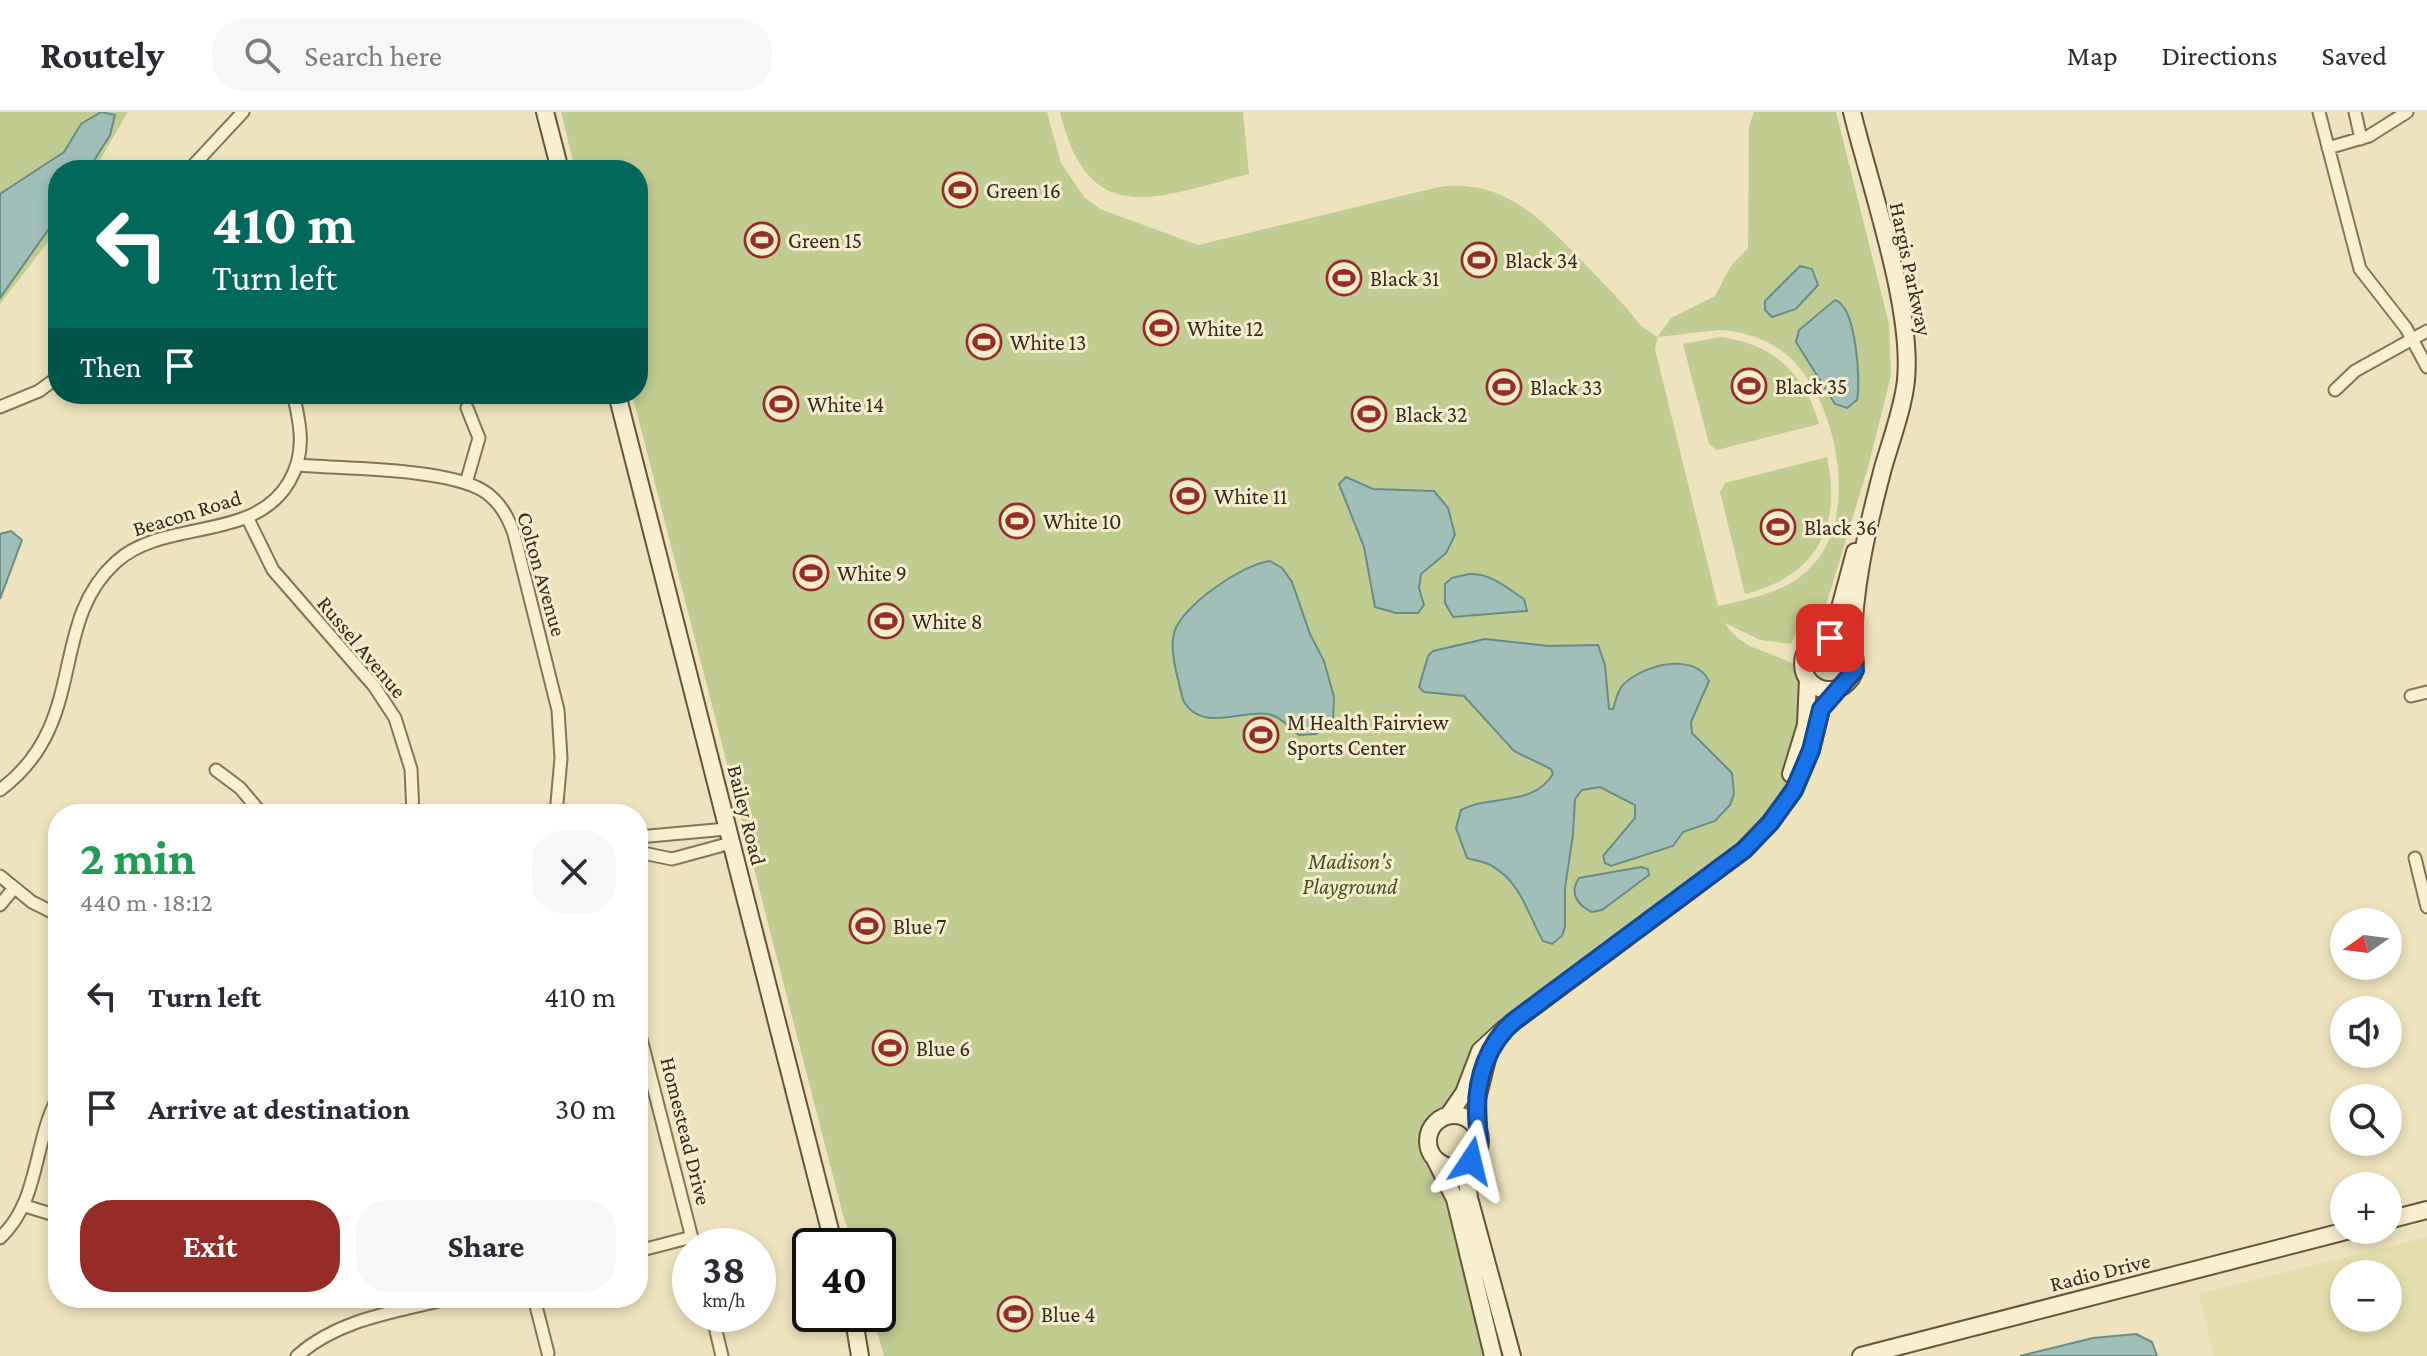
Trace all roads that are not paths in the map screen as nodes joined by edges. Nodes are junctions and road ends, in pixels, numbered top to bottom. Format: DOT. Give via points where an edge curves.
graph roads {
  1 [pos="243,112"];
  2 [pos="545,112"];
  3 [pos="1852,112"];
  4 [pos="2319,112"];
  5 [pos="2355,112"];
  6 [pos="2407,112"];
  7 [pos="2361,139"];
  8 [pos="2328,148"];
  9 [pos="198,160"];
  10 [pos="557,160"];
  11 [pos="2427,331"];
  12 [pos="2412,338"];
  13 [pos="2427,367"];
  14 [pos="48,384"];
  15 [pos="2335,390"];
  16 [pos="295,404"];
  17 [pos="620,404"];
  18 [pos="0,407"];
  19 [pos="467,408"];
  20 [pos="298,465"];
  21 [pos="466,483"];
  22 [pos="247,517"];
  23 [pos="1867,530"];
  24 [pos="1823,639"];
  25 [pos="1853,654"];
  26 [pos="1808,679"];
  27 [pos="1839,688"];
  28 [pos="2427,692"];
  29 [pos="2411,696"];
  30 [pos="216,770"];
  31 [pos="0,790"];
  32 [pos="254,804"];
  33 [pos="413,804"];
  34 [pos="557,804"];
  35 [pos="1779,809"];
  36 [pos="729,836"];
  37 [pos="648,837"];
  38 [pos="648,854"];
  39 [pos="2415,858"];
  40 [pos="0,876"];
  41 [pos="14,888"];
  42 [pos="0,905"];
  43 [pos="2427,907"];
  44 [pos="48,909"];
  45 [pos="1490,1045"];
  46 [pos="648,1066"];
  47 [pos="1448,1116"];
  48 [pos="48,1120"];
  49 [pos="1478,1131"];
  50 [pos="1435,1159"];
  51 [pos="1471,1161"];
  52 [pos="25,1206"];
  53 [pos="2427,1210"];
  54 [pos="48,1213"];
  55 [pos="2402,1216"];
  56 [pos="689,1228"];
  57 [pos="829,1228"];
  58 [pos="2330,1235"];
  59 [pos="0,1238"];
  60 [pos="672,1245"];
  61 [pos="648,1249"];
  62 [pos="412,1308"];
  63 [pos="537,1308"];
  64 [pos="716,1332"];
  65 [pos="856,1332"];
  66 [pos="860,1332"];
  67 [pos="548,1353"];
  68 [pos="297,1356"];
  69 [pos="722,1356"];
  70 [pos="860,1356"];
  71 [pos="870,1356"];
  72 [pos="1493,1356"];
  73 [pos="1512,1356"];
  74 [pos="1861,1356"];
  1 -- 9 [label="street"];
  2 -- 10 [label="street"];
  3 -- 23 [label="street, Hargis Parkway" via="1905,340 1906,381"];
  4 -- 8 [label="street"];
  5 -- 7 [label="street"];
  6 -- 7 [label="street"];
  7 -- 8 [label="street"];
  8 -- 12 [label="street" via="2360,269"];
  11 -- 12 [label="street"];
  12 -- 13 [label="street"];
  12 -- 15 [label="street" via="2355,371"];
  14 -- 18 [label="street"];
  16 -- 20 [label="street, Beacon Road" via="302,432"];
  17 -- 36 [label="street, Bailey Road"];
  19 -- 21 [label="street" via="479,438"];
  20 -- 21 [label="street, Colton Avenue"];
  20 -- 22 [label="street, Beacon Road" via="276,499"];
  21 -- 34 [label="street, Colton Avenue" via="493,498 514,534 558,710"];
  22 -- 31 [label="street, Beacon Road" via="151,542 109,568 81,617 53,726 27,766"];
  22 -- 33 [label="street, Russel Avenue" via="273,570 374,686 395,718 411,769"];
  23 -- 24 [label="street, Hargis Parkway" via="1855,552 1837,619"];
  23 -- 25 [label="street, Hargis Parkway"];
  24 -- 25 [label="street" via="1844,642"];
  24 -- 26 [label="street" via="1805,656"];
  25 -- 27 [label="street" via="1855,670"];
  26 -- 27 [label="street" via="1822,689"];
  26 -- 35 [label="street" via="1806,725"];
  27 -- 35 [label="street" via="1821,709 1803,772"];
  28 -- 29 [label="street"];
  30 -- 32 [label="street"];
  35 -- 45 [label="street" via="1744,850 1514,1021"];
  36 -- 37 [label="street"];
  36 -- 38 [label="street" via="672,859"];
  36 -- 57 [label="street, Bailey Road"];
  39 -- 43 [label="street"];
  40 -- 41 [label="street"];
  41 -- 42 [label="street"];
  41 -- 44 [label="street"];
  45 -- 47 [label="street" via="1480,1051 1464,1093"];
  45 -- 49 [label="street" via="1477,1099"];
  46 -- 56 [label="street, Homestead Drive"];
  47 -- 49 [label="street" via="1462,1117"];
  47 -- 50 [label="street" via="1436,1122 1429,1135"];
  48 -- 52 [label="street"];
  49 -- 51 [label="street" via="1479,1148"];
  50 -- 51 [label="street" via="1449,1167"];
  50 -- 72 [label="street" via="1455,1199"];
  51 -- 73 [label="street" via="1469,1198"];
  52 -- 54 [label="street"];
  52 -- 59 [label="street"];
  53 -- 55 [label="street"];
  58 -- 74 [label="street, Radio Drive"];
  60 -- 61 [label="street"];
  62 -- 68 [label="street" via="328,1332"];
  63 -- 67 [label="street"];
  64 -- 69 [label="street"];
  65 -- 70 [label="street"];
  66 -- 71 [label="street"];
}
